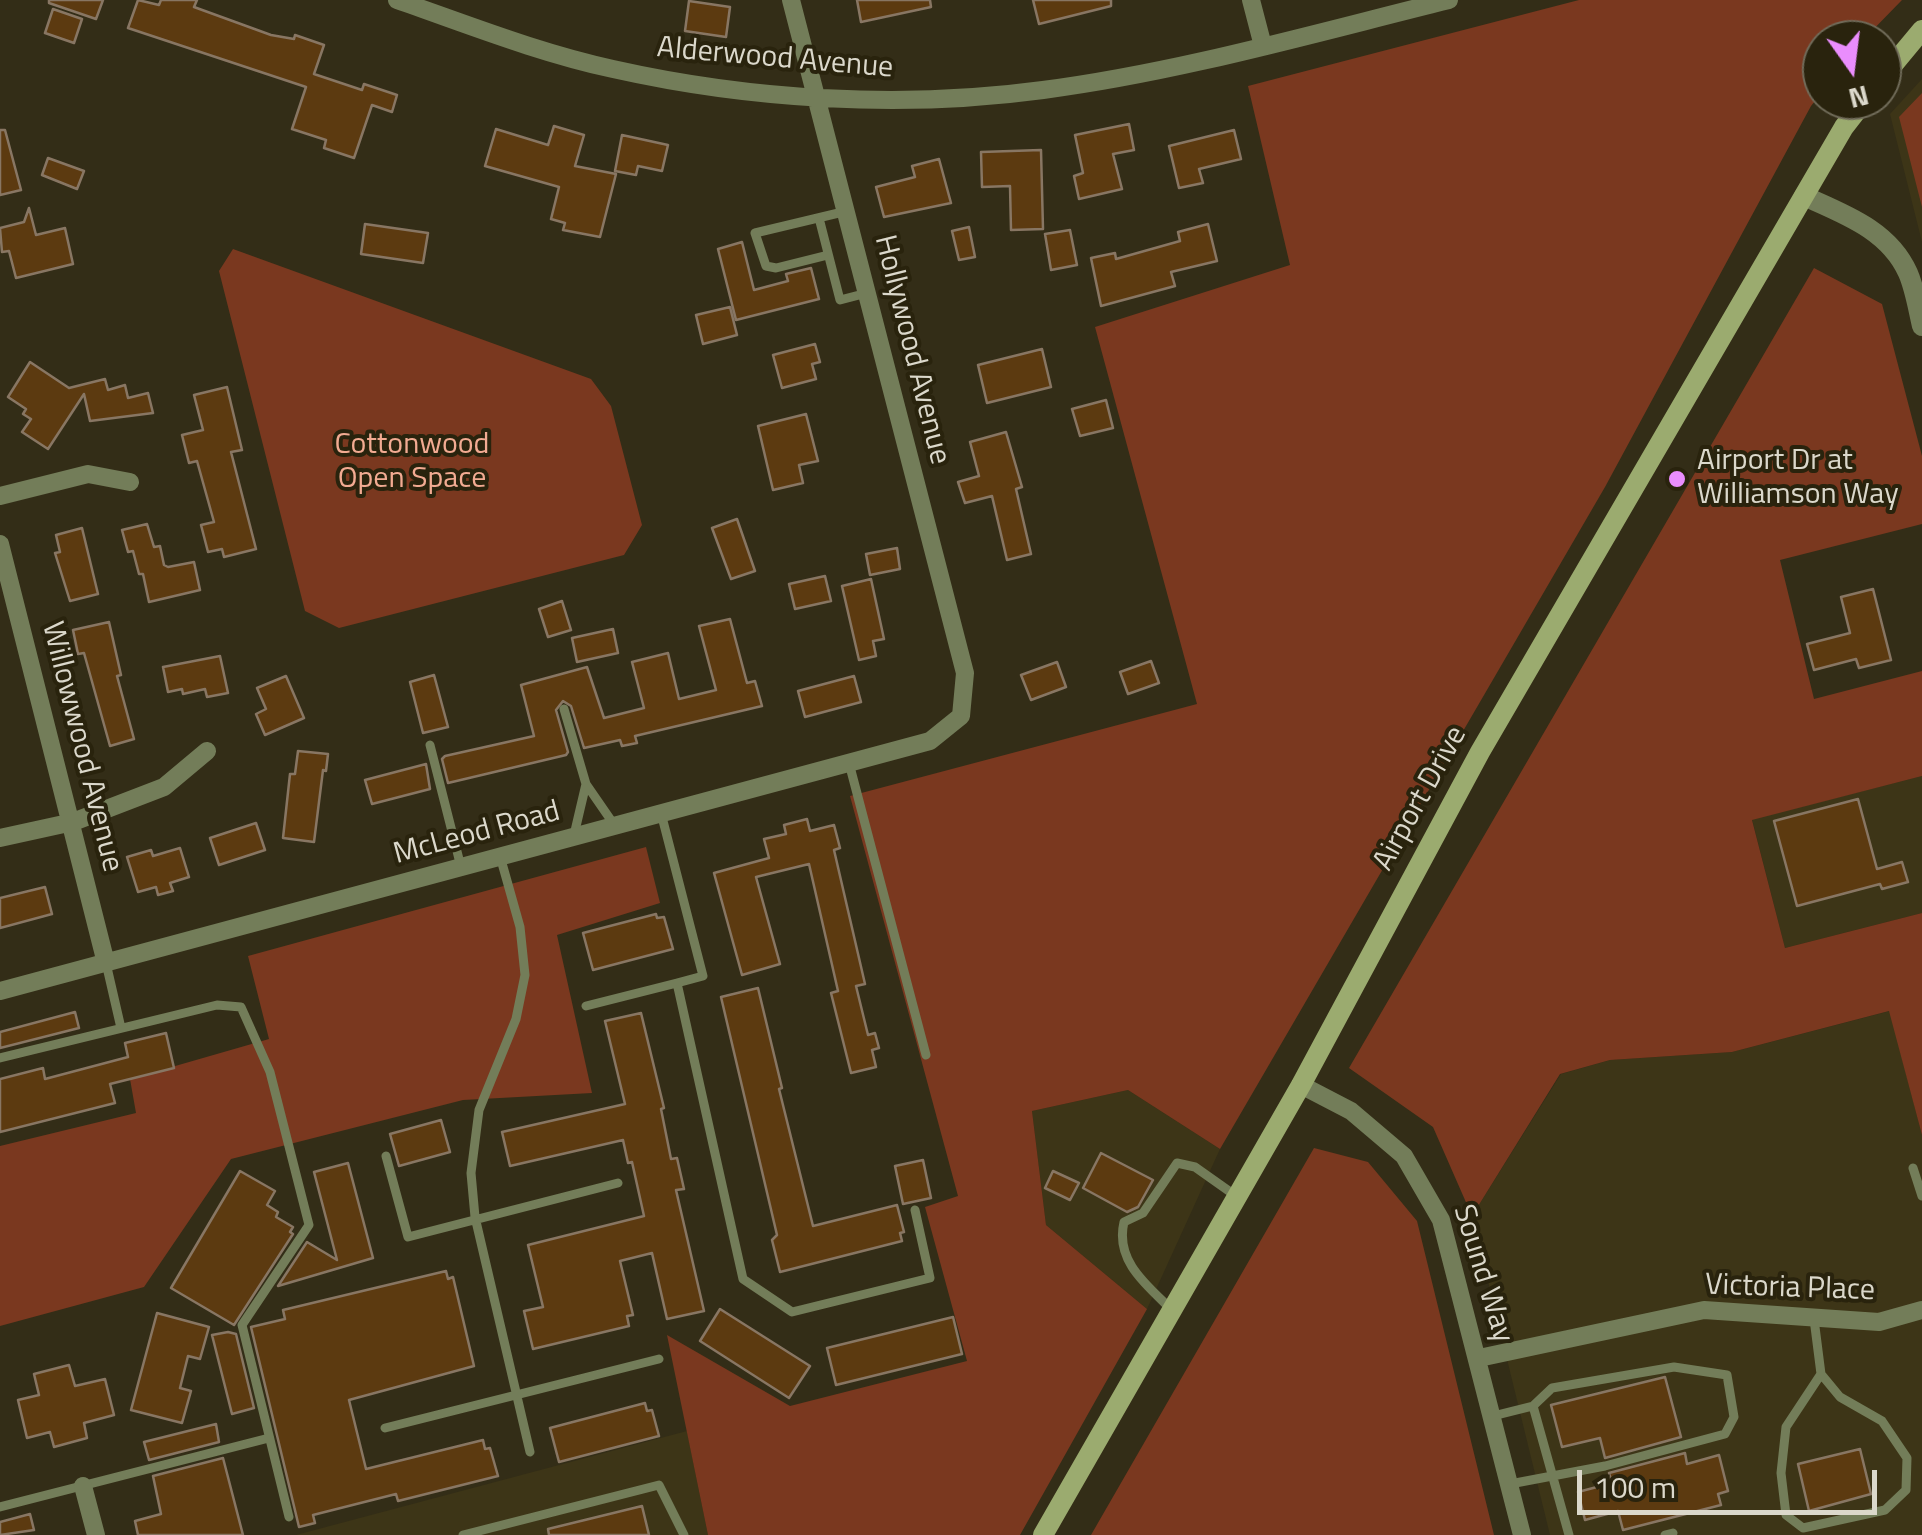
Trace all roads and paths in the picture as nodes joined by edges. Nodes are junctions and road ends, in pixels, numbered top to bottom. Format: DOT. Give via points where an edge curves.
graph roads {
  1 [pos="398,0"];
  2 [pos="791,0"];
  3 [pos="1251,0"];
  4 [pos="1449,0"];
  5 [pos="1922,30"];
  6 [pos="1263,46"];
  7 [pos="1902,54"];
  8 [pos="816,97"];
  9 [pos="1849,120"];
  10 [pos="1804,196"];
  11 [pos="847,212"];
  12 [pos="819,218"];
  13 [pos="828,254"];
  14 [pos="868,293"];
  15 [pos="1922,326"];
  16 [pos="130,482"];
  17 [pos="0,496"];
  18 [pos="0,544"];
  19 [pos="564,709"];
  20 [pos="962,716"];
  21 [pos="430,744"];
  22 [pos="206,751"];
  23 [pos="850,763"];
  24 [pos="586,784"];
  25 [pos="661,813"];
  26 [pos="73,822"];
  27 [pos="615,826"];
  28 [pos="574,837"];
  29 [pos="0,838"];
  30 [pos="500,856"];
  31 [pos="461,867"];
  32 [pos="106,964"];
  33 [pos="677,983"];
  34 [pos="0,991"];
  35 [pos="586,1006"];
  36 [pos="121,1028"];
  37 [pos="926,1054"];
  38 [pos="0,1058"];
  39 [pos="1301,1086"];
  40 [pos="386,1156"];
  41 [pos="1914,1168"];
  42 [pos="618,1184"];
  43 [pos="1922,1196"];
  44 [pos="1237,1197"];
  45 [pos="915,1210"];
  46 [pos="476,1220"];
  47 [pos="1172,1310"];
  48 [pos="1922,1310"];
  49 [pos="1814,1319"];
  50 [pos="1479,1358"];
  51 [pos="660,1359"];
  52 [pos="1822,1374"];
  53 [pos="516,1395"];
  54 [pos="1533,1406"];
  55 [pos="1493,1416"];
  56 [pos="385,1428"];
  57 [pos="269,1438"];
  58 [pos="530,1452"];
  59 [pos="1552,1476"];
  60 [pos="1510,1484"];
  61 [pos="84,1486"];
  62 [pos="0,1507"];
  63 [pos="289,1517"];
  64 [pos="96,1535"];
  65 [pos="463,1535"];
  66 [pos="684,1535"];
  67 [pos="1043,1535"];
  68 [pos="1522,1535"];
  69 [pos="1569,1535"];
  1 -- 8 [label="street, Alderwood Avenue" via="578,61"];
  2 -- 8 [label="street, Hollywood Avenue"];
  3 -- 6 [label="street"];
  4 -- 6 [label="street, Alderwood Avenue"];
  5 -- 7 [label="main road"];
  6 -- 8 [label="street, Alderwood Avenue" via="1042,90"];
  8 -- 11 [label="street, Hollywood Avenue"];
  9 -- 10 [label="main road, Airport Drive"];
  10 -- 15 [label="street" via="1864,223 1894,248 1909,274"];
  10 -- 39 [label="main road, Airport Drive" via="1480,752"];
  11 -- 12 [label="lane"];
  11 -- 14 [label="street, Hollywood Avenue"];
  12 -- 13 [label="lane"];
  12 -- 13 [label="lane" via="755,233 766,266"];
  13 -- 14 [label="lane" via="840,300"];
  14 -- 20 [label="street, Hollywood Avenue" via="965,673"];
  16 -- 17 [label="street" via="88,474"];
  18 -- 26 [label="street, Willowwood Avenue"];
  19 -- 24 [label="lane"];
  20 -- 23 [label="street, McLeod Road" via="930,741"];
  21 -- 31 [label="lane"];
  22 -- 26 [label="street" via="164,787"];
  23 -- 25 [label="street, McLeod Road"];
  23 -- 37 [label="lane"];
  24 -- 27 [label="lane"];
  24 -- 28 [label="lane"];
  25 -- 27 [label="street, McLeod Road"];
  25 -- 33 [label="lane" via="703,976"];
  26 -- 29 [label="street"];
  26 -- 32 [label="street, Willowwood Avenue"];
  27 -- 28 [label="street, McLeod Road"];
  28 -- 30 [label="street, McLeod Road"];
  30 -- 31 [label="street, McLeod Road"];
  30 -- 46 [label="lane" via="520,926 525,975 471,1149"];
  31 -- 32 [label="street, McLeod Road"];
  32 -- 34 [label="street, McLeod Road"];
  32 -- 36 [label="lane"];
  33 -- 35 [label="lane"];
  33 -- 45 [label="lane" via="743,1279 792,1312 930,1278"];
  36 -- 38 [label="lane"];
  36 -- 57 [label="lane" via="217,1005 241,1008 270,1072 309,1226 242,1325"];
  39 -- 44 [label="main road, Airport Drive"];
  39 -- 50 [label="street, Sound Way" via="1352,1112 1404,1156 1442,1220"];
  40 -- 46 [label="lane" via="408,1237"];
  41 -- 43 [label="lane"];
  42 -- 46 [label="lane"];
  44 -- 47 [label="main road, Airport Drive"];
  44 -- 47 [label="lane" via="1196,1166 1178,1164 1142,1214 1124,1222 1120,1238 1134,1273"];
  46 -- 53 [label="lane"];
  47 -- 67 [label="main road, Airport Drive"];
  48 -- 49 [label="street, Victoria Place" via="1879,1322"];
  49 -- 50 [label="street, Victoria Place" via="1704,1310"];
  49 -- 52 [label="lane"];
  50 -- 55 [label="street, Sound Way"];
  51 -- 53 [label="lane"];
  52 -- 52 [label="lane" via="1786,1427 1786,1515 1803,1528 1886,1510 1906,1490 1907,1458 1882,1422 1840,1397"];
  53 -- 56 [label="lane"];
  53 -- 58 [label="lane"];
  54 -- 55 [label="lane"];
  54 -- 59 [label="lane"];
  54 -- 59 [label="lane" via="1552,1388 1674,1367 1727,1375 1734,1417 1725,1434"];
  55 -- 60 [label="street, Sound Way"];
  57 -- 61 [label="lane"];
  57 -- 63 [label="lane"];
  59 -- 60 [label="lane"];
  59 -- 69 [label="lane"];
  60 -- 68 [label="street, Sound Way"];
  61 -- 62 [label="lane"];
  61 -- 64 [label="street"];
  65 -- 66 [label="lane" via="658,1485"];
}
